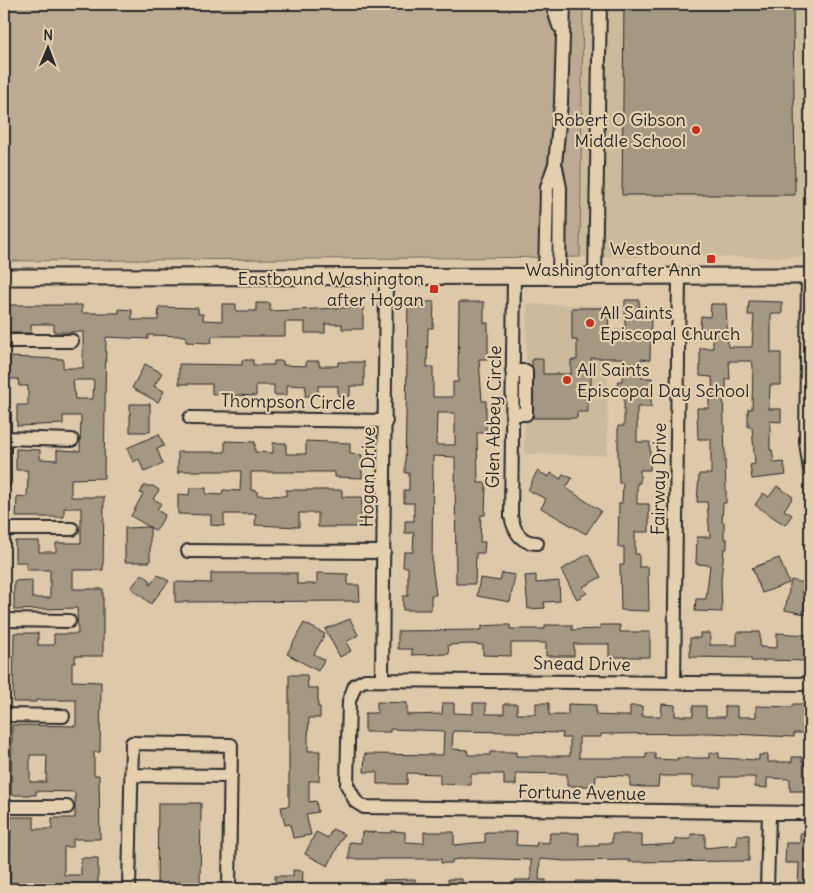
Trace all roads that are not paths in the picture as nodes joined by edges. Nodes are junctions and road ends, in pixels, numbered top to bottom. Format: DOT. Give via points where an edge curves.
graph roads {
  1 [pos="552,4"];
  2 [pos="564,4"];
  3 [pos="600,4"];
  4 [pos="562,41"];
  5 [pos="514,276"];
  6 [pos="552,276"];
  7 [pos="594,276"];
  8 [pos="679,276"];
  9 [pos="809,276"];
  10 [pos="4,277"];
  11 [pos="386,277"];
  12 [pos="4,341"];
  13 [pos="72,341"];
  14 [pos="4,414"];
  15 [pos="190,418"];
  16 [pos="386,421"];
  17 [pos="4,438"];
  18 [pos="72,440"];
  19 [pos="4,460"];
  20 [pos="810,471"];
  21 [pos="4,481"];
  22 [pos="4,529"];
  23 [pos="72,529"];
  24 [pos="537,543"];
  25 [pos="188,551"];
  26 [pos="384,552"];
  27 [pos="4,620"];
  28 [pos="69,621"];
  29 [pos="382,678"];
  30 [pos="674,682"];
  31 [pos="810,684"];
  32 [pos="4,715"];
  33 [pos="64,716"];
  34 [pos="131,775"];
  35 [pos="231,776"];
  36 [pos="356,802"];
  37 [pos="4,807"];
  38 [pos="67,807"];
  39 [pos="769,813"];
  40 [pos="810,813"];
  41 [pos="129,889"];
  42 [pos="229,889"];
  43 [pos="768,889"];
  1 -- 4 [label="street"];
  2 -- 4 [label="street"];
  3 -- 7 [label="street"];
  4 -- 6 [label="street" via="561,103 555,164 560,188"];
  5 -- 6 [label="main road"];
  5 -- 11 [label="main road"];
  5 -- 24 [label="street, Glen Abbey Circle" via="512,522 520,538"];
  6 -- 7 [label="main road"];
  7 -- 8 [label="main road"];
  8 -- 9 [label="main road"];
  8 -- 30 [label="street, Fairway Drive"];
  9 -- 20 [label="street" via="806,442"];
  10 -- 11 [label="main road"];
  11 -- 16 [label="street, Hogan Drive"];
  12 -- 13 [label="street"];
  14 -- 17 [label="street"];
  15 -- 16 [label="street, Thompson Circle"];
  16 -- 26 [label="street, Hogan Drive"];
  17 -- 18 [label="street"];
  17 -- 19 [label="street"];
  19 -- 21 [label="street"];
  22 -- 23 [label="street"];
  25 -- 26 [label="street"];
  26 -- 29 [label="street, Hogan Drive"];
  27 -- 28 [label="street"];
  29 -- 30 [label="street, Snead Drive"];
  29 -- 36 [label="street, Snead Drive" via="355,685 349,701 347,785"];
  30 -- 31 [label="street, Snead Drive"];
  32 -- 33 [label="street"];
  34 -- 35 [label="street"];
  34 -- 35 [label="street" via="132,743 231,745"];
  34 -- 41 [label="street"];
  35 -- 42 [label="street"];
  36 -- 39 [label="street, Fortune Avenue" via="364,807"];
  37 -- 38 [label="street"];
  39 -- 40 [label="street, Fortune Avenue"];
  39 -- 43 [label="street"];
}
